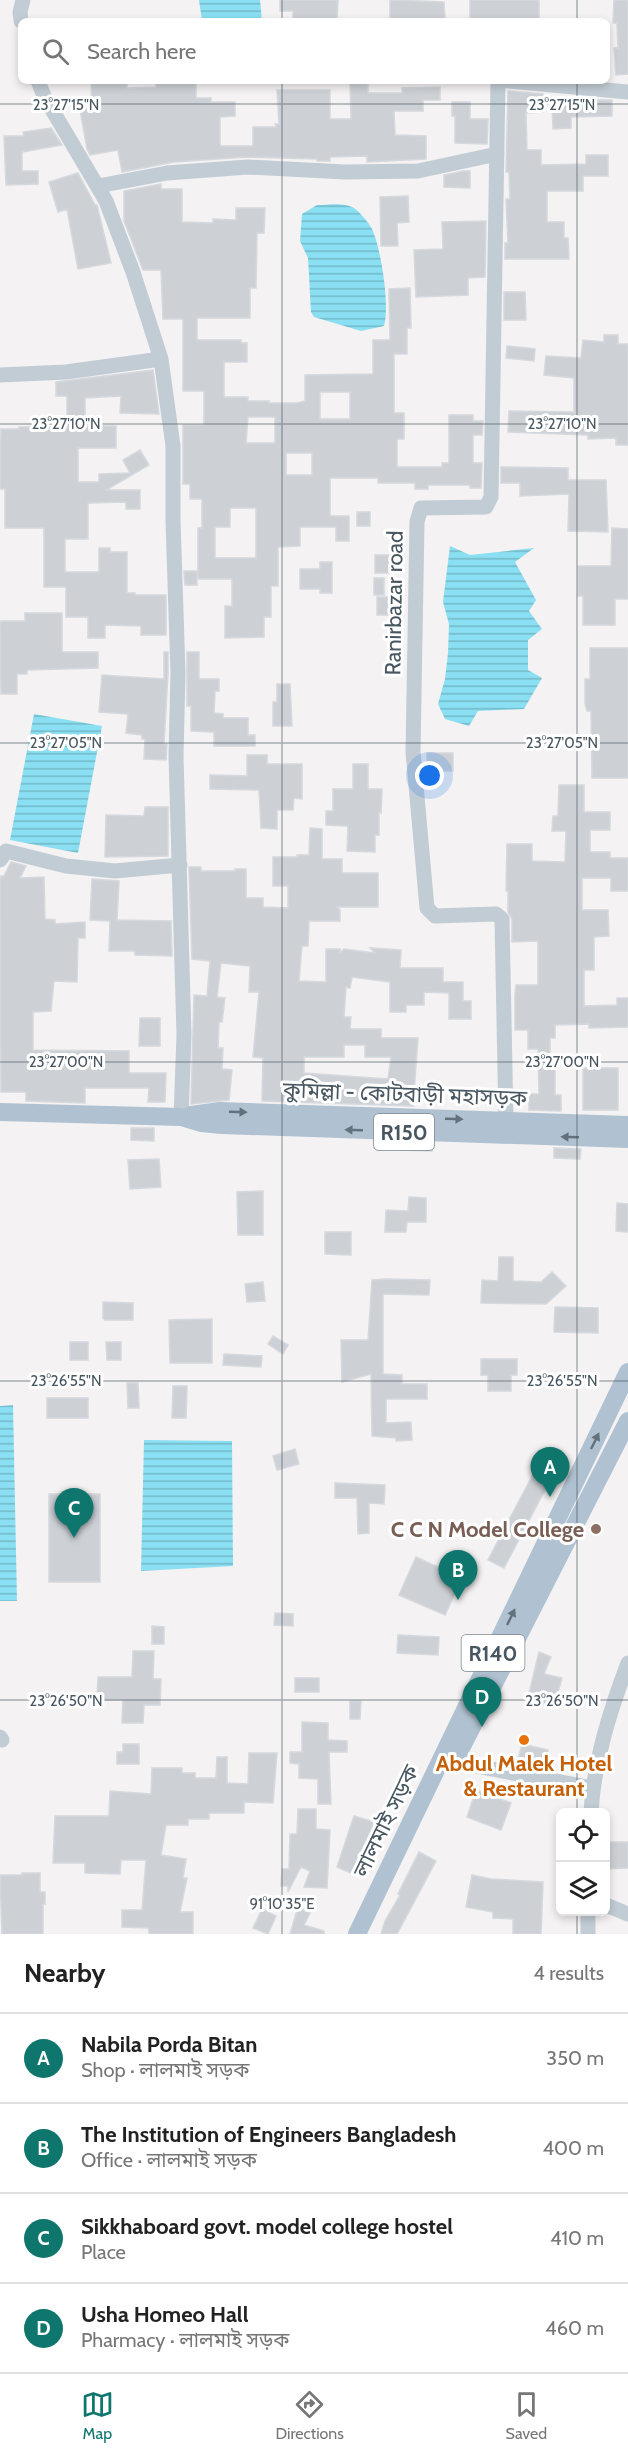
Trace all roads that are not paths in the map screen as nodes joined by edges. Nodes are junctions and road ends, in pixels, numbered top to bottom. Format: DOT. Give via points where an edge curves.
graph roads {
  1 [pos="23,0"];
  2 [pos="21,18"];
  3 [pos="39,84"];
  4 [pos="498,84"];
  5 [pos="541,84"];
  6 [pos="628,92"];
  7 [pos="497,154"];
  8 [pos="98,186"];
  9 [pos="162,358"];
  10 [pos="0,375"];
  11 [pos="0,860"];
  12 [pos="180,866"];
  13 [pos="0,1112"];
  14 [pos="181,1117"];
  15 [pos="506,1121"];
  16 [pos="628,1125"];
  17 [pos="479,1127"];
  18 [pos="628,1139"];
  19 [pos="628,1372"];
  20 [pos="628,1421"];
  21 [pos="582,1469"];
  22 [pos="600,1478"];
  23 [pos="628,1663"];
  24 [pos="448,1761"];
  25 [pos="592,1788"];
  26 [pos="591,1808"];
  27 [pos="610,1907"];
  28 [pos="628,1914"];
  29 [pos="588,1916"];
  30 [pos="357,1934"];
  31 [pos="369,1934"];
  32 [pos="588,1934"];
  1 -- 2 [label="street"];
  3 -- 8 [label="street"];
  4 -- 7 [label="street, Ranirbazar road"];
  5 -- 6 [label="street"];
  7 -- 8 [label="street" via="418,171 248,167 167,173"];
  7 -- 15 [label="street, Ranirbazar road" via="491,497 486,507 421,508 417,522 413,752 427,908 435,916 496,914 502,920"];
  8 -- 9 [label="street"];
  9 -- 10 [label="street" via="66,372"];
  9 -- 12 [label="street" via="173,446"];
  11 -- 12 [label="street" via="6,851 12,851 66,866 116,871"];
  12 -- 14 [label="street" via="184,1035"];
  13 -- 14 [label="main road, কুমিল্লা - কোটবাড়ী মহাসড়ক / R150"];
  14 -- 17 [label="main road, কুমিল্লা - কোটবাড়ী মহাসড়ক / R150" via="222,1125"];
  15 -- 16 [label="main road, কুমিল্লা - কোটবাড়ী মহাসড়ক / R150"];
  15 -- 17 [label="main road, কুমিল্লা - কোটবাড়ী মহাসড়ক / R150"];
  18 -- 17 [label="main road, কুমিল্লা - কোটবাড়ী মহাসড়ক / R150, one-way"];
  21 -- 19 [label="main road, লালমাই সড়ক / R140, one-way"];
  20 -- 22 [label="main road, লালমাই সড়ক / R140"];
  21 -- 22 [label="main road"];
  24 -- 21 [label="main road, লালমাই সড়ক / R140, one-way"];
  22 -- 24 [label="main road, লালমাই সড়ক / R140"];
  23 -- 25 [label="street" via="613,1703"];
  24 -- 25 [label="street"];
  24 -- 30 [label="main road, লালমাই সড়ক / R140"];
  24 -- 31 [label="main road, লালমাই সড়ক / R140"];
  25 -- 26 [label="street"];
  27 -- 28 [label="street"];
  29 -- 32 [label="street"];
}
